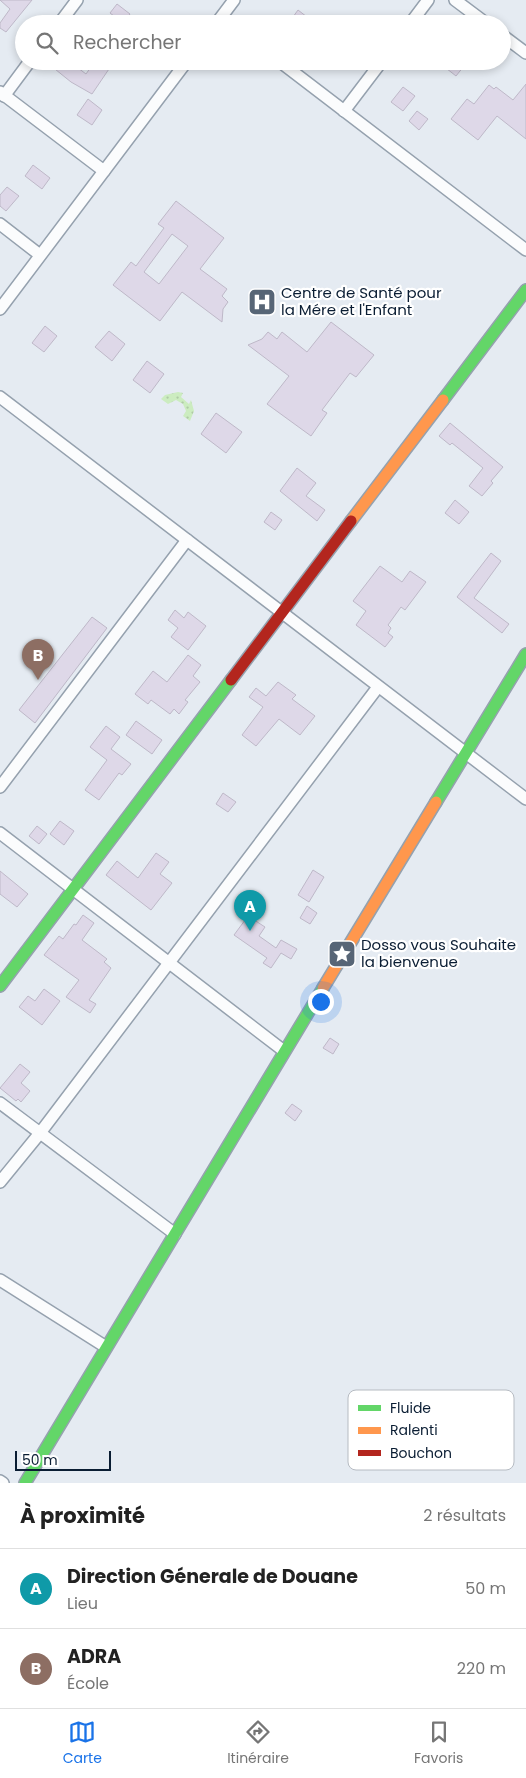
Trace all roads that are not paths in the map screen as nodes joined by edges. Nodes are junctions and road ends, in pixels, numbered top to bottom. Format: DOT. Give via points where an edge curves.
graph roads {
  1 [pos="77,0"];
  2 [pos="234,0"];
  3 [pos="428,0"];
  4 [pos="455,0"];
  5 [pos="66,15"];
  6 [pos="225,15"];
  7 [pos="417,15"];
  8 [pos="475,15"];
  9 [pos="511,42"];
  10 [pos="526,53"];
  11 [pos="22,70"];
  12 [pos="180,70"];
  13 [pos="292,70"];
  14 [pos="375,70"];
  15 [pos="2,94"];
  16 [pos="344,111"];
  17 [pos="104,171"];
  18 [pos="0,224"];
  19 [pos="526,250"];
  20 [pos="40,255"];
  21 [pos="526,290"];
  22 [pos="0,309"];
  23 [pos="0,397"];
  24 [pos="187,540"];
  25 [pos="282,613"];
  26 [pos="526,654"];
  27 [pos="521,672"];
  28 [pos="378,687"];
  29 [pos="466,753"];
  30 [pos="0,787"];
  31 [pos="526,799"];
  32 [pos="0,833"];
  33 [pos="73,889"];
  34 [pos="170,962"];
  35 [pos="0,986"];
  36 [pos="284,1051"];
  37 [pos="0,1103"];
  38 [pos="40,1133"];
  39 [pos="0,1182"];
  40 [pos="176,1234"];
  41 [pos="0,1280"];
  42 [pos="106,1347"];
  43 [pos="25,1483"];
  1 -- 5 [label="street"];
  2 -- 6 [label="street"];
  3 -- 7 [label="street"];
  4 -- 8 [label="street"];
  9 -- 10 [label="street"];
  11 -- 15 [label="street"];
  12 -- 17 [label="street"];
  13 -- 16 [label="street"];
  14 -- 16 [label="street"];
  15 -- 17 [label="street"];
  16 -- 19 [label="street"];
  17 -- 20 [label="street"];
  18 -- 20 [label="street"];
  20 -- 22 [label="street"];
  21 -- 25 [label="main road"];
  23 -- 24 [label="street"];
  24 -- 25 [label="street"];
  24 -- 30 [label="street"];
  25 -- 28 [label="street"];
  25 -- 33 [label="main road"];
  26 -- 27 [label="main road"];
  27 -- 29 [label="main road"];
  28 -- 29 [label="street"];
  28 -- 34 [label="street"];
  29 -- 31 [label="street"];
  29 -- 36 [label="main road"];
  32 -- 33 [label="street"];
  33 -- 34 [label="street"];
  33 -- 35 [label="main road"];
  34 -- 36 [label="street"];
  34 -- 38 [label="street"];
  36 -- 40 [label="main road"];
  37 -- 38 [label="street"];
  38 -- 39 [label="street"];
  38 -- 40 [label="street"];
  40 -- 42 [label="main road"];
  41 -- 42 [label="street"];
  42 -- 43 [label="main road"];
}
